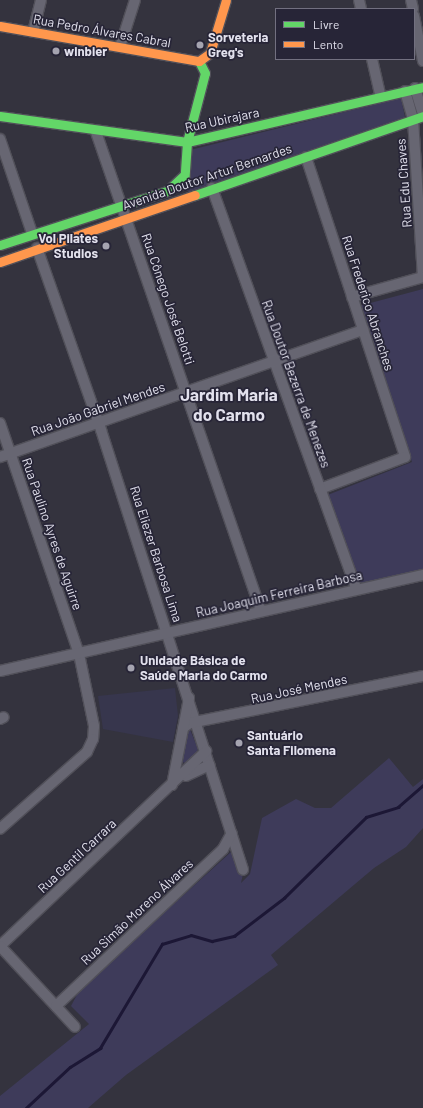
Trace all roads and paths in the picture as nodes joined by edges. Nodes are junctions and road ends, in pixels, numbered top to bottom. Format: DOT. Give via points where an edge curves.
graph roads {
  1 [pos="41,0"];
  2 [pos="135,0"];
  3 [pos="226,0"];
  4 [pos="415,21"];
  5 [pos="0,26"];
  6 [pos="33,32"];
  7 [pos="120,47"];
  8 [pos="372,60"];
  9 [pos="199,61"];
  10 [pos="423,61"];
  11 [pos="414,89"];
  12 [pos="381,97"];
  13 [pos="0,116"];
  14 [pos="423,116"];
  15 [pos="413,119"];
  16 [pos="96,132"];
  17 [pos="0,139"];
  18 [pos="187,142"];
  19 [pos="306,157"];
  20 [pos="183,176"];
  21 [pos="212,188"];
  22 [pos="183,198"];
  23 [pos="121,203"];
  24 [pos="126,218"];
  25 [pos="32,233"];
  26 [pos="0,245"];
  27 [pos="37,248"];
  28 [pos="0,262"];
  29 [pos="423,276"];
  30 [pos="352,296"];
  31 [pos="363,330"];
  32 [pos="274,361"];
  33 [pos="186,392"];
  34 [pos="99,422"];
  35 [pos="0,423"];
  36 [pos="10,453"];
  37 [pos="0,457"];
  38 [pos="320,488"];
  39 [pos="423,575"];
  40 [pos="356,589"];
  41 [pos="261,611"];
  42 [pos="168,634"];
  43 [pos="79,654"];
  44 [pos="0,671"];
  45 [pos="423,676"];
  46 [pos="189,698"];
  47 [pos="197,723"];
  48 [pos="183,728"];
  49 [pos="206,751"];
  50 [pos="210,765"];
  51 [pos="172,785"];
  52 [pos="0,829"];
  53 [pos="232,833"];
  54 [pos="243,870"];
  55 [pos="0,946"];
  56 [pos="56,1006"];
  57 [pos="75,1027"];
  1 -- 6 [label="street"];
  2 -- 7 [label="street"];
  3 -- 9 [label="main road" via="210,53"];
  4 -- 10 [label="street"];
  5 -- 6 [label="main road, Rua Pedro Álvares Cabral"];
  6 -- 7 [label="main road, Rua Pedro Álvares Cabral"];
  7 -- 9 [label="main road, Rua Pedro Álvares Cabral"];
  8 -- 12 [label="street"];
  9 -- 18 [label="main road" via="205,73"];
  11 -- 12 [label="main road, Rua Ubirajara"];
  11 -- 14 [label="street"];
  11 -- 15 [label="street, Rua Edu Chaves"];
  12 -- 18 [label="main road, Rua Ubirajara"];
  13 -- 16 [label="main road, Rua Ubirajara"];
  14 -- 15 [label="main road, Avenida Doutor Artur Bernardes"];
  15 -- 19 [label="main road, Avenida Doutor Artur Bernardes"];
  15 -- 29 [label="street, Rua Edu Chaves"];
  16 -- 18 [label="main road, Rua Ubirajara"];
  16 -- 23 [label="street, Rua Cônego José Belotti"];
  17 -- 25 [label="street"];
  18 -- 20 [label="main road"];
  19 -- 21 [label="main road, Avenida Doutor Artur Bernardes"];
  19 -- 30 [label="street, Rua Frederico Abranches"];
  20 -- 22 [label="main road"];
  20 -- 23 [label="main road, Avenida Doutor Artur Bernardes" via="167,191"];
  21 -- 22 [label="main road, Avenida Doutor Artur Bernardes"];
  21 -- 32 [label="street, Rua Doutor Bezerra de Menezes"];
  22 -- 24 [label="main road, Avenida Doutor Artur Bernardes"];
  23 -- 24 [label="street, Rua Cônego José Belotti"];
  23 -- 25 [label="main road, Avenida Doutor Artur Bernardes"];
  24 -- 27 [label="main road, Avenida Doutor Artur Bernardes"];
  24 -- 33 [label="street, Rua Cônego José Belotti"];
  25 -- 26 [label="main road, Avenida Doutor Artur Bernardes"];
  27 -- 28 [label="main road, Avenida Doutor Artur Bernardes"];
  27 -- 34 [label="street, Rua Eliezer Barbosa Lima"];
  29 -- 30 [label="street"];
  30 -- 31 [label="street, Rua Frederico Abranches"];
  31 -- 32 [label="street, Rua João Gabriel Mendes"];
  31 -- 38 [label="street, Rua Frederico Abranches" via="405,457"];
  32 -- 33 [label="street, Rua João Gabriel Mendes"];
  32 -- 38 [label="street, Rua Doutor Bezerra de Menezes"];
  33 -- 34 [label="street, Rua João Gabriel Mendes"];
  33 -- 41 [label="street, Rua Cônego José Belotti"];
  34 -- 36 [label="street, Rua João Gabriel Mendes"];
  34 -- 42 [label="street, Rua Eliezer Barbosa Lima"];
  35 -- 36 [label="street, Rua Paulino Ayres de Aguirre"];
  36 -- 37 [label="street, Rua João Gabriel Mendes"];
  36 -- 43 [label="street, Rua Paulino Ayres de Aguirre"];
  38 -- 40 [label="street, Rua Doutor Bezerra de Menezes"];
  39 -- 40 [label="street, Rua Joaquim Ferreira Barbosa"];
  40 -- 41 [label="street, Rua Joaquim Ferreira Barbosa"];
  41 -- 42 [label="street, Rua Joaquim Ferreira Barbosa"];
  42 -- 43 [label="street, Rua Joaquim Ferreira Barbosa"];
  42 -- 46 [label="street, Rua Eliezer Barbosa Lima"];
  43 -- 44 [label="street, Rua Joaquim Ferreira Barbosa"];
  43 -- 52 [label="street, Rua Paulino Ayres de Aguirre" via="93,739 87,752"];
  45 -- 47 [label="street, Rua José Mendes"];
  46 -- 47 [label="street, Rua Eliezer Barbosa Lima"];
  46 -- 48 [label="street"];
  47 -- 48 [label="street, Rua José Mendes"];
  47 -- 49 [label="street, Rua Eliezer Barbosa Lima"];
  48 -- 51 [label="street"];
  49 -- 50 [label="street, Rua Eliezer Barbosa Lima"];
  49 -- 51 [label="street, Rua Gentil Carrara"];
  50 -- 51 [label="street, Rua Gentil Carrara"];
  50 -- 53 [label="street, Rua Eliezer Barbosa Lima"];
  51 -- 55 [label="street, Rua Gentil Carrara"];
  53 -- 54 [label="street, Rua Eliezer Barbosa Lima"];
  53 -- 56 [label="street, Rua Simão Moreno Álvares" via="223,849"];
  55 -- 56 [label="street"];
  56 -- 57 [label="street"];
}
